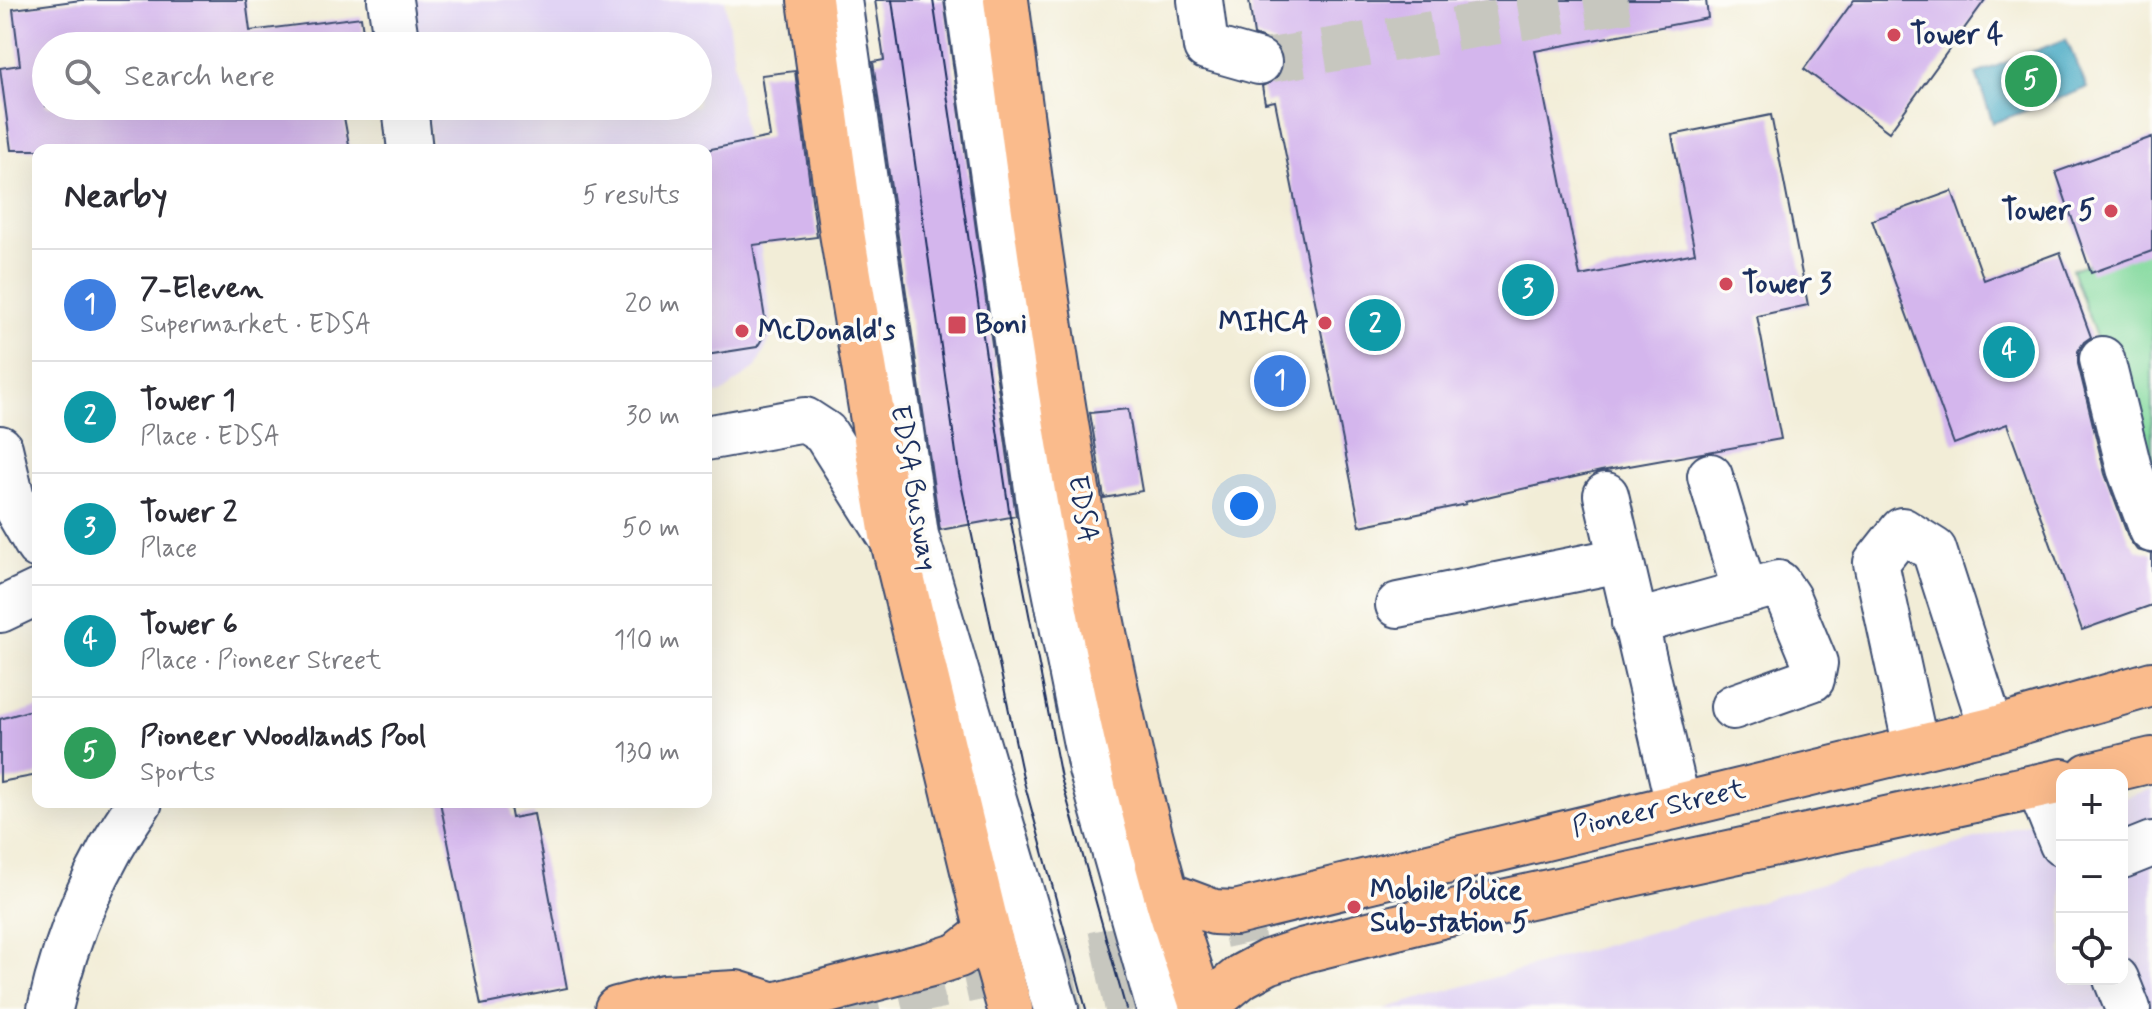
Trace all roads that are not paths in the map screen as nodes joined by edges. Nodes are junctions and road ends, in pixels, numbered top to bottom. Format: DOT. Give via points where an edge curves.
graph roads {
  1 [pos="390,0"];
  2 [pos="810,0"];
  3 [pos="839,0"];
  4 [pos="968,0"];
  5 [pos="1006,0"];
  6 [pos="1200,0"];
  7 [pos="395,32"];
  8 [pos="1259,62"];
  9 [pos="407,120"];
  10 [pos="409,144"];
  11 [pos="2102,359"];
  12 [pos="712,437"];
  13 [pos="0,448"];
  14 [pos="1710,476"];
  15 [pos="1606,495"];
  16 [pos="2152,530"];
  17 [pos="32,536"];
  18 [pos="893,541"];
  19 [pos="1620,560"];
  20 [pos="1745,592"];
  21 [pos="32,595"];
  22 [pos="1398,605"];
  23 [pos="0,610"];
  24 [pos="1634,623"];
  25 [pos="2152,684"];
  26 [pos="1733,707"];
  27 [pos="1992,730"];
  28 [pos="1916,748"];
  29 [pos="2152,760"];
  30 [pos="2114,769"];
  31 [pos="2050,784"];
  32 [pos="1678,805"];
  33 [pos="136,808"];
  34 [pos="2061,841"];
  35 [pos="2152,844"];
  36 [pos="2128,854"];
  37 [pos="1448,860"];
  38 [pos="1166,894"];
  39 [pos="1461,911"];
  40 [pos="988,932"];
  41 [pos="2118,985"];
  42 [pos="774,1007"];
  43 [pos="1203,1008"];
  44 [pos="50,1009"];
  45 [pos="617,1009"];
  46 [pos="1010,1009"];
  47 [pos="1056,1009"];
  48 [pos="1159,1009"];
  49 [pos="2128,1009"];
  1 -- 7 [label="street"];
  2 -- 18 [label="main road"];
  3 -- 47 [label="street, EDSA Busway" via="916,535"];
  4 -- 48 [label="street" via="1043,531 1091,769"];
  5 -- 38 [label="main road, EDSA" via="1050,320 1105,642"];
  6 -- 8 [label="street" via="1206,47"];
  9 -- 10 [label="street"];
  11 -- 16 [label="street" via="2129,468"];
  12 -- 18 [label="street" via="805,420 825,433"];
  13 -- 17 [label="street" via="13,503"];
  14 -- 20 [label="street"];
  15 -- 19 [label="street"];
  18 -- 40 [label="main road"];
  19 -- 22 [label="street"];
  19 -- 24 [label="street"];
  20 -- 24 [label="street"];
  20 -- 26 [label="street" via="1778,583 1815,663 1812,679"];
  21 -- 23 [label="street"];
  24 -- 32 [label="street"];
  25 -- 27 [label="main road, Pioneer Street"];
  27 -- 28 [label="main road, Pioneer Street"];
  27 -- 28 [label="street" via="1934,550 1902,530 1876,563"];
  28 -- 32 [label="main road, Pioneer Street"];
  29 -- 30 [label="main road"];
  31 -- 34 [label="street"];
  31 -- 39 [label="main road, Pioneer Street"];
  32 -- 37 [label="main road, Pioneer Street"];
  33 -- 44 [label="street" via="89,887"];
  35 -- 36 [label="street"];
  37 -- 38 [label="main road, Pioneer Street" via="1235,913 1214,912"];
  37 -- 39 [label="main road"];
  38 -- 43 [label="main road, EDSA"];
  39 -- 43 [label="main road, Pioneer Street" via="1268,962"];
  40 -- 42 [label="main road" via="959,955"];
  40 -- 46 [label="main road"];
  41 -- 49 [label="street"];
  42 -- 45 [label="main road" via="736,993 664,997"];
}
